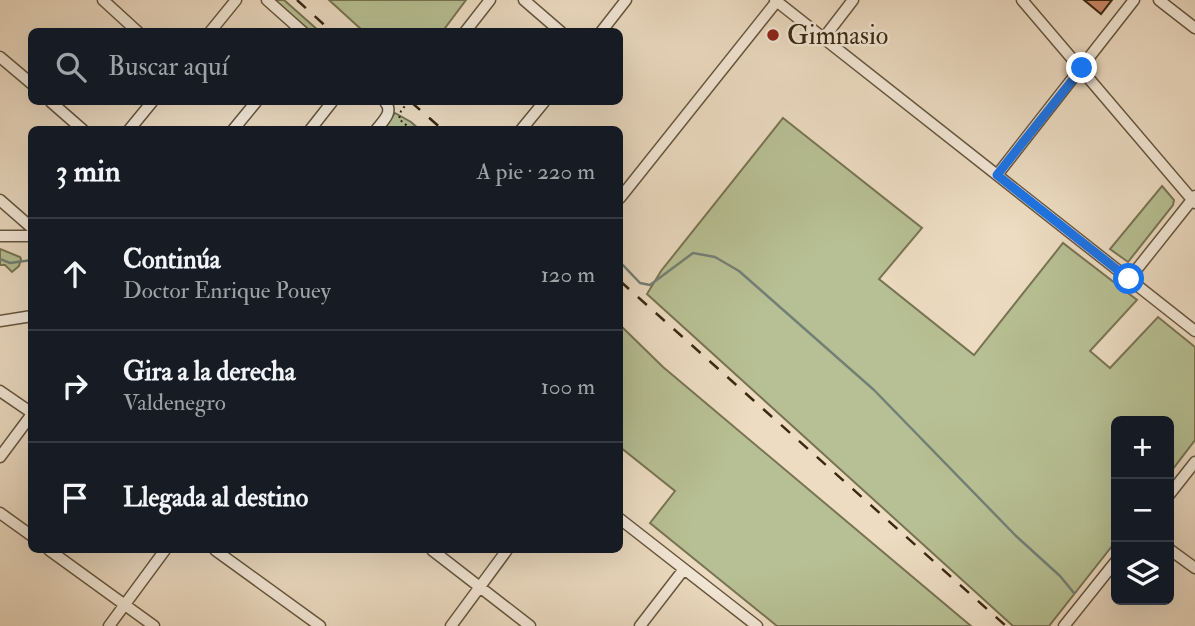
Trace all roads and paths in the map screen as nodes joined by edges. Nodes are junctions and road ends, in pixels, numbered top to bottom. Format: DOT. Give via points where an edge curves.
graph roads {
  1 [pos="103,0"];
  2 [pos="236,0"];
  3 [pos="267,0"];
  4 [pos="491,0"];
  5 [pos="524,0"];
  6 [pos="626,0"];
  7 [pos="853,0"];
  8 [pos="1022,0"];
  9 [pos="1134,0"];
  10 [pos="1159,0"];
  11 [pos="776,1"];
  12 [pos="134,28"];
  13 [pos="213,28"];
  14 [pos="298,28"];
  15 [pos="468,28"];
  16 [pos="556,28"];
  17 [pos="604,28"];
  18 [pos="1195,28"];
  19 [pos="823,39"];
  20 [pos="0,57"];
  21 [pos="1082,68"];
  22 [pos="28,82"];
  23 [pos="54,105"];
  24 [pos="150,105"];
  25 [pos="254,105"];
  26 [pos="330,105"];
  27 [pos="387,105"];
  28 [pos="406,105"];
  29 [pos="542,105"];
  30 [pos="78,126"];
  31 [pos="132,126"];
  32 [pos="236,126"];
  33 [pos="313,126"];
  34 [pos="379,126"];
  35 [pos="407,126"];
  36 [pos="524,126"];
  37 [pos="997,175"];
  38 [pos="623,194"];
  39 [pos="1194,199"];
  40 [pos="0,200"];
  41 [pos="28,224"];
  42 [pos="0,236"];
  43 [pos="28,236"];
  44 [pos="1129,279"];
  45 [pos="28,317"];
  46 [pos="0,321"];
  47 [pos="1195,331"];
  48 [pos="0,391"];
  49 [pos="28,410"];
  50 [pos="28,418"];
  51 [pos="0,457"];
  52 [pos="1195,462"];
  53 [pos="1174,489"];
  54 [pos="0,513"];
  55 [pos="623,521"];
  56 [pos="28,533"];
  57 [pos="54,553"];
  58 [pos="163,553"];
  59 [pos="219,553"];
  60 [pos="436,553"];
  61 [pos="505,553"];
  62 [pos="1174,553"];
  63 [pos="1111,567"];
  64 [pos="1195,568"];
  65 [pos="684,569"];
  66 [pos="480,587"];
  67 [pos="125,605"];
  68 [pos="109,626"];
  69 [pos="154,626"];
  70 [pos="320,626"];
  71 [pos="451,626"];
  72 [pos="530,626"];
  73 [pos="640,626"];
  74 [pos="757,626"];
  75 [pos="1064,626"];
  1 -- 12 [label="street"];
  2 -- 13 [label="street"];
  3 -- 14 [label="street"];
  4 -- 15 [label="street"];
  5 -- 16 [label="street"];
  6 -- 17 [label="street"];
  7 -- 19 [label="street"];
  8 -- 21 [label="street"];
  9 -- 21 [label="street"];
  10 -- 18 [label="street"];
  11 -- 19 [label="street"];
  11 -- 38 [label="street"];
  19 -- 37 [label="street"];
  20 -- 22 [label="street"];
  21 -- 37 [label="street"];
  21 -- 39 [label="street"];
  23 -- 30 [label="street"];
  24 -- 31 [label="street"];
  25 -- 32 [label="street"];
  26 -- 33 [label="street"];
  27 -- 34 [label="street" via="389,113"];
  28 -- 35 [label="path" via="399,119"];
  29 -- 36 [label="street"];
  37 -- 44 [label="street"];
  39 -- 44 [label="street"];
  40 -- 41 [label="street"];
  42 -- 43 [label="street"];
  44 -- 47 [label="street"];
  45 -- 46 [label="street"];
  48 -- 49 [label="street"];
  50 -- 51 [label="street"];
  52 -- 53 [label="street"];
  54 -- 56 [label="street"];
  55 -- 65 [label="street"];
  57 -- 67 [label="street"];
  58 -- 67 [label="street"];
  59 -- 70 [label="street"];
  60 -- 66 [label="street"];
  61 -- 66 [label="street"];
  62 -- 64 [label="street"];
  63 -- 75 [label="street"];
  65 -- 73 [label="street"];
  65 -- 74 [label="street"];
  66 -- 71 [label="street"];
  66 -- 72 [label="street"];
  67 -- 68 [label="street"];
  67 -- 69 [label="street"];
}
